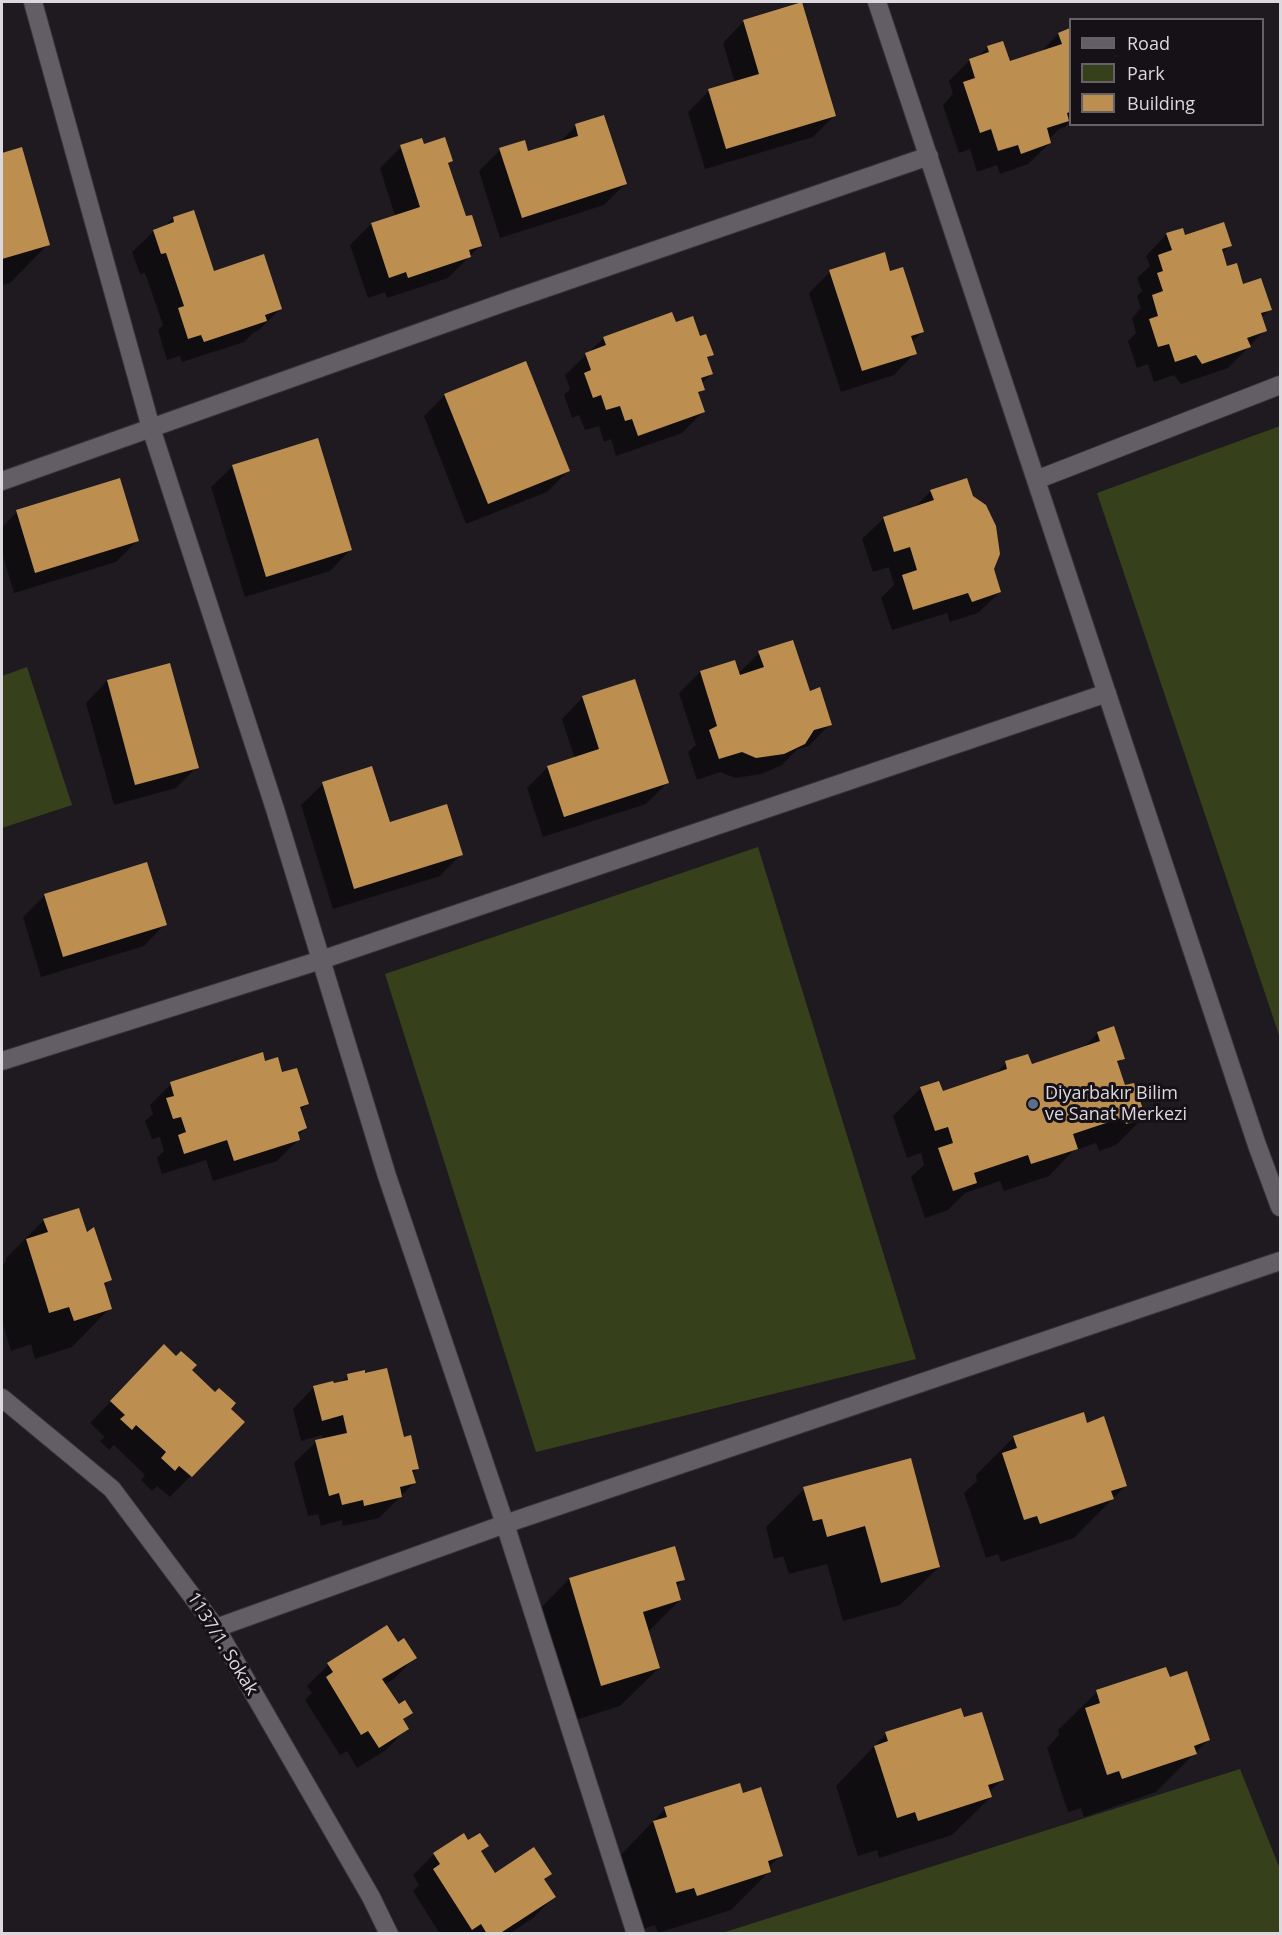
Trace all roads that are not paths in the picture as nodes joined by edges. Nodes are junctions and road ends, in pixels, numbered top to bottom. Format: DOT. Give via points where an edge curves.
graph roads {
  1 [pos="33,2"];
  2 [pos="878,2"];
  3 [pos="928,156"];
  4 [pos="1281,385"];
  5 [pos="151,428"];
  6 [pos="1036,480"];
  7 [pos="2,481"];
  8 [pos="1107,693"];
  9 [pos="321,960"];
  10 [pos="2,1061"];
  11 [pos="1281,1208"];
  12 [pos="1281,1261"];
  13 [pos="2,1398"];
  14 [pos="505,1524"];
  15 [pos="216,1628"];
  16 [pos="389,1934"];
  17 [pos="636,1934"];
  1 -- 5 [label="street"];
  2 -- 3 [label="street"];
  3 -- 5 [label="street"];
  3 -- 6 [label="street"];
  4 -- 6 [label="street"];
  5 -- 7 [label="street"];
  5 -- 9 [label="street"];
  6 -- 8 [label="street"];
  8 -- 9 [label="street"];
  8 -- 11 [label="street"];
  9 -- 10 [label="street"];
  9 -- 14 [label="street" via="387,1176"];
  12 -- 14 [label="street"];
  13 -- 15 [label="street, 1137/1. Sokak" via="112,1489"];
  14 -- 15 [label="street"];
  14 -- 17 [label="street"];
  15 -- 16 [label="street, 1137/1. Sokak"];
}
